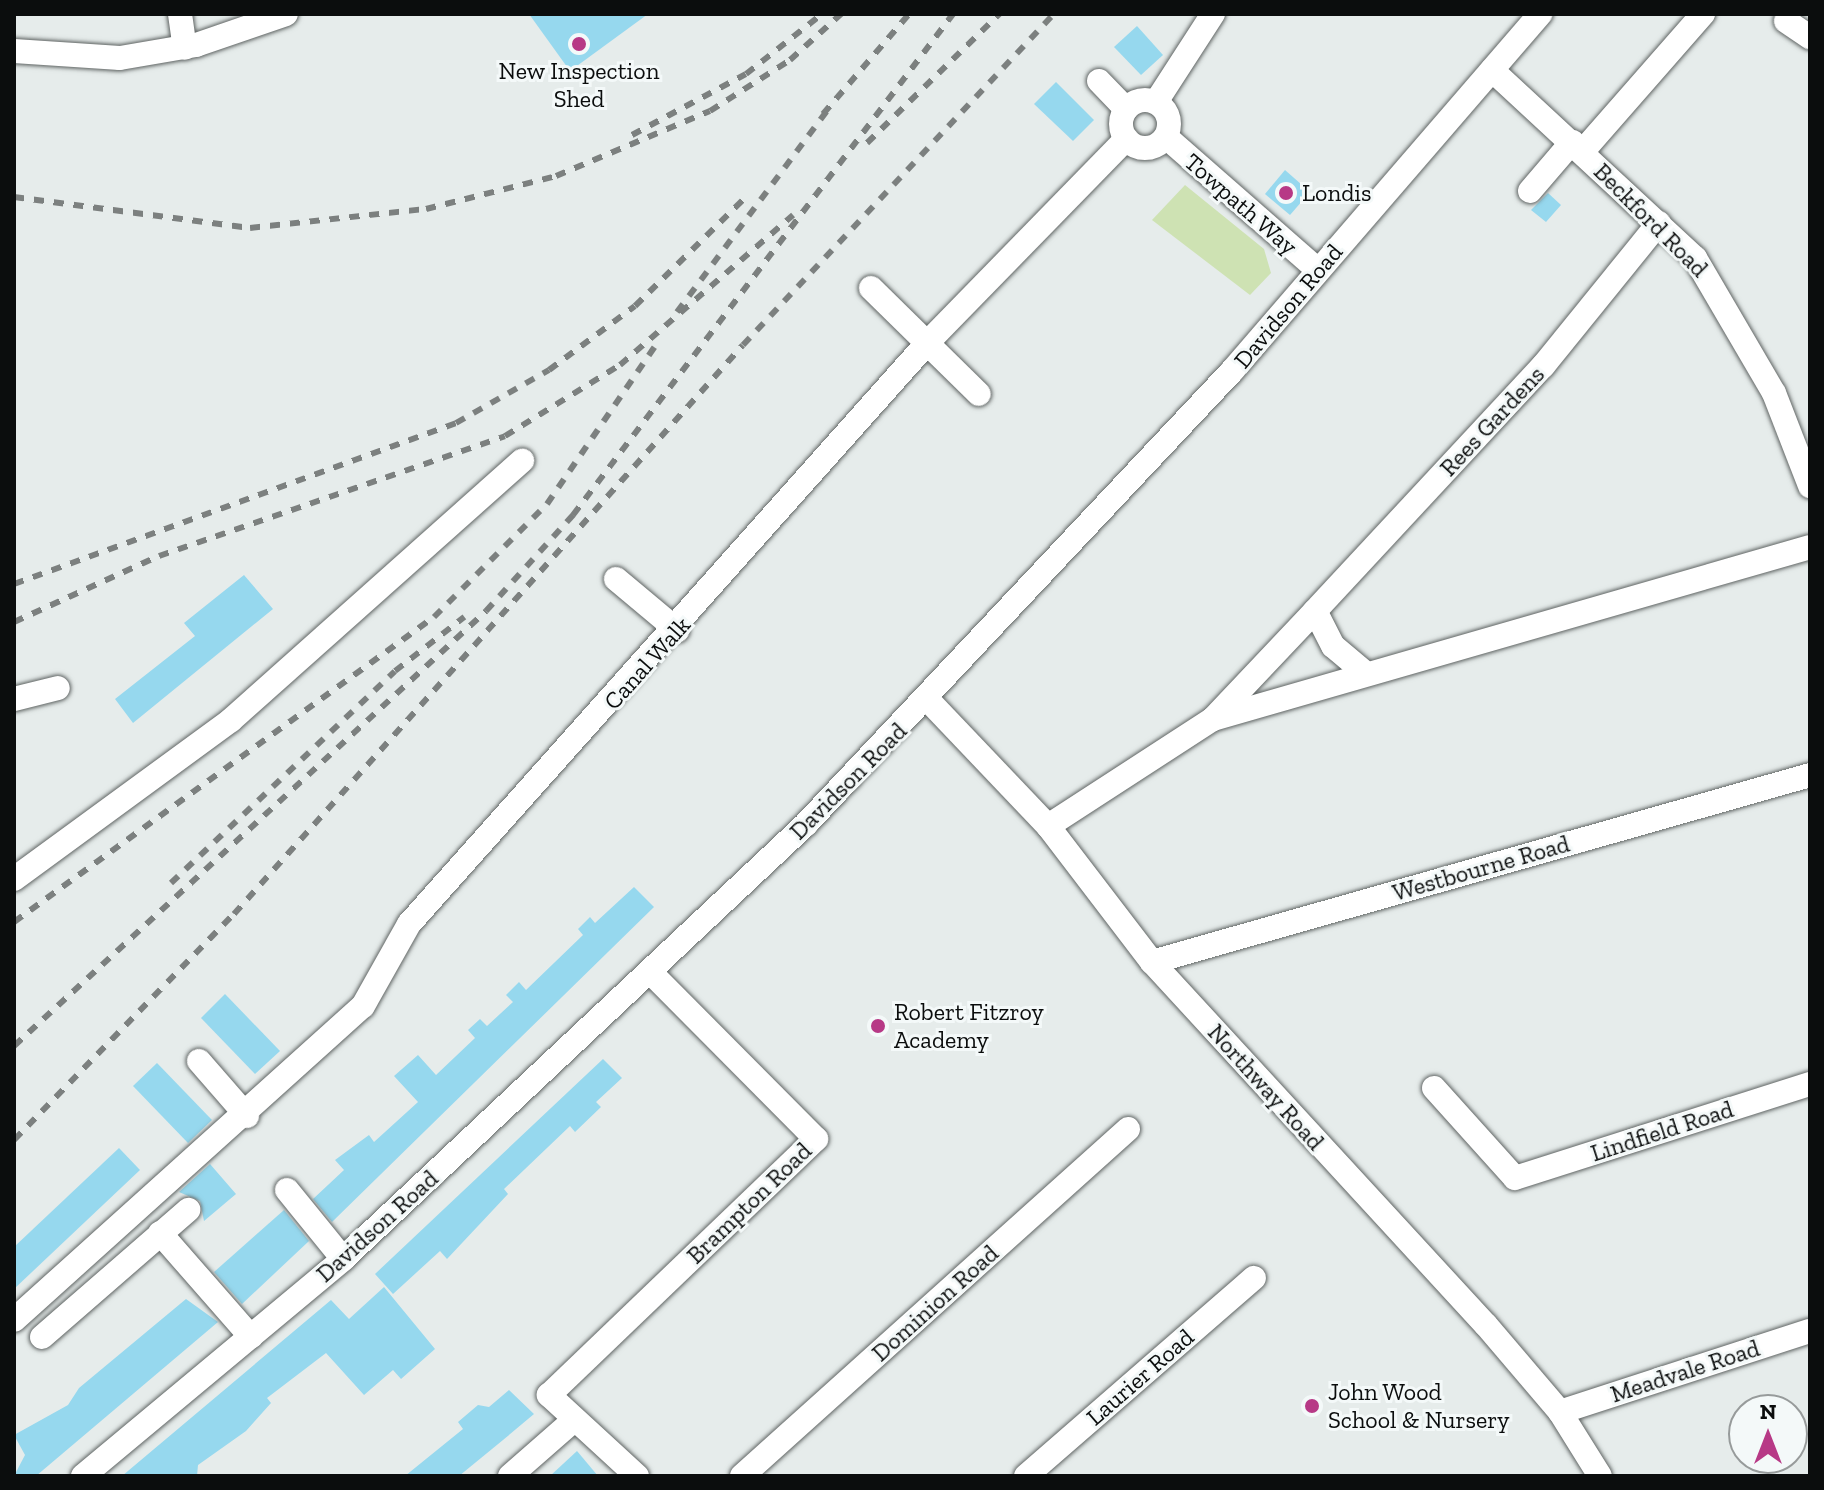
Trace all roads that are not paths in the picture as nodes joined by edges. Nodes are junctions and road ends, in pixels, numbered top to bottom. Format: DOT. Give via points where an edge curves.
graph roads {
  1 [pos="180,14"];
  2 [pos="286,14"];
  3 [pos="1213,14"];
  4 [pos="1540,14"];
  5 [pos="1703,14"];
  6 [pos="1786,21"];
  7 [pos="1810,37"];
  8 [pos="185,48"];
  9 [pos="14,51"];
  10 [pos="1492,70"];
  11 [pos="1099,81"];
  12 [pos="1156,102"];
  13 [pos="1126,109"];
  14 [pos="1166,137"];
  15 [pos="1126,139"];
  16 [pos="1577,147"];
  17 [pos="1530,191"];
  18 [pos="1659,223"];
  19 [pos="1318,270"];
  20 [pos="871,288"];
  21 [pos="928,342"];
  22 [pos="979,394"];
  23 [pos="522,461"];
  24 [pos="1810,486"];
  25 [pos="1810,547"];
  26 [pos="616,579"];
  27 [pos="1315,611"];
  28 [pos="677,630"];
  29 [pos="1364,672"];
  30 [pos="58,688"];
  31 [pos="14,699"];
  32 [pos="928,700"];
  33 [pos="1213,719"];
  34 [pos="1810,775"];
  35 [pos="1048,826"];
  36 [pos="14,879"];
  37 [pos="1152,962"];
  38 [pos="652,974"];
  39 [pos="199,1061"];
  40 [pos="1810,1084"];
  41 [pos="1434,1088"];
  42 [pos="247,1116"];
  43 [pos="1128,1129"];
  44 [pos="287,1190"];
  45 [pos="188,1210"];
  46 [pos="160,1233"];
  47 [pos="343,1259"];
  48 [pos="1254,1278"];
  49 [pos="14,1320"];
  50 [pos="1810,1331"];
  51 [pos="42,1337"];
  52 [pos="251,1337"];
  53 [pos="1560,1412"];
  54 [pos="574,1420"];
  55 [pos="83,1476"];
  56 [pos="510,1476"];
  57 [pos="637,1476"];
  58 [pos="742,1476"];
  59 [pos="1026,1476"];
  60 [pos="1600,1476"];
  1 -- 8 [label="street"];
  2 -- 8 [label="street"];
  3 -- 12 [label="street"];
  4 -- 10 [label="street, Davidson Road"];
  5 -- 16 [label="street"];
  6 -- 7 [label="street"];
  8 -- 9 [label="street" via="120,58"];
  10 -- 16 [label="street, Beckford Road"];
  10 -- 19 [label="street, Davidson Road"];
  11 -- 13 [label="street"];
  12 -- 13 [label="street"];
  12 -- 14 [label="street" via="1169,118"];
  13 -- 15 [label="street"];
  14 -- 15 [label="street" via="1146,148"];
  14 -- 19 [label="street, Towpath Way"];
  15 -- 21 [label="street, Canal Walk"];
  16 -- 17 [label="street"];
  16 -- 18 [label="street, Beckford Road"];
  18 -- 24 [label="street, Beckford Road" via="1726,302 1774,393"];
  18 -- 27 [label="street, Rees Gardens" via="1543,366"];
  19 -- 32 [label="street, Davidson Road"];
  20 -- 21 [label="street"];
  21 -- 22 [label="street"];
  21 -- 28 [label="street, Canal Walk"];
  23 -- 36 [label="street" via="231,720"];
  25 -- 29 [label="street, Rees Gardens"];
  26 -- 28 [label="street"];
  27 -- 29 [label="street" via="1333,646"];
  27 -- 33 [label="street, Rees Gardens"];
  28 -- 42 [label="street, Canal Walk" via="409,924 363,1006"];
  29 -- 33 [label="street, Rees Gardens"];
  30 -- 31 [label="street"];
  32 -- 35 [label="street, Northway Road"];
  32 -- 38 [label="street, Davidson Road"];
  33 -- 35 [label="street, Rees Gardens"];
  34 -- 37 [label="street, Westbourne Road"];
  35 -- 37 [label="street, Northway Road"];
  37 -- 53 [label="street, Northway Road"];
  38 -- 47 [label="street, Davidson Road"];
  38 -- 54 [label="street, Brampton Road" via="816,1139 549,1395"];
  39 -- 42 [label="street"];
  40 -- 41 [label="street, Lindfield Road" via="1515,1178"];
  42 -- 49 [label="street, Canal Walk"];
  43 -- 58 [label="street, Dominion Road"];
  44 -- 47 [label="street"];
  45 -- 46 [label="street"];
  46 -- 51 [label="street"];
  46 -- 52 [label="street"];
  47 -- 52 [label="street, Davidson Road"];
  48 -- 59 [label="street, Laurier Road"];
  50 -- 53 [label="street, Meadvale Road"];
  52 -- 55 [label="street, Davidson Road"];
  53 -- 60 [label="street, Northway Road"];
  54 -- 56 [label="street"];
  54 -- 57 [label="street"];
}
